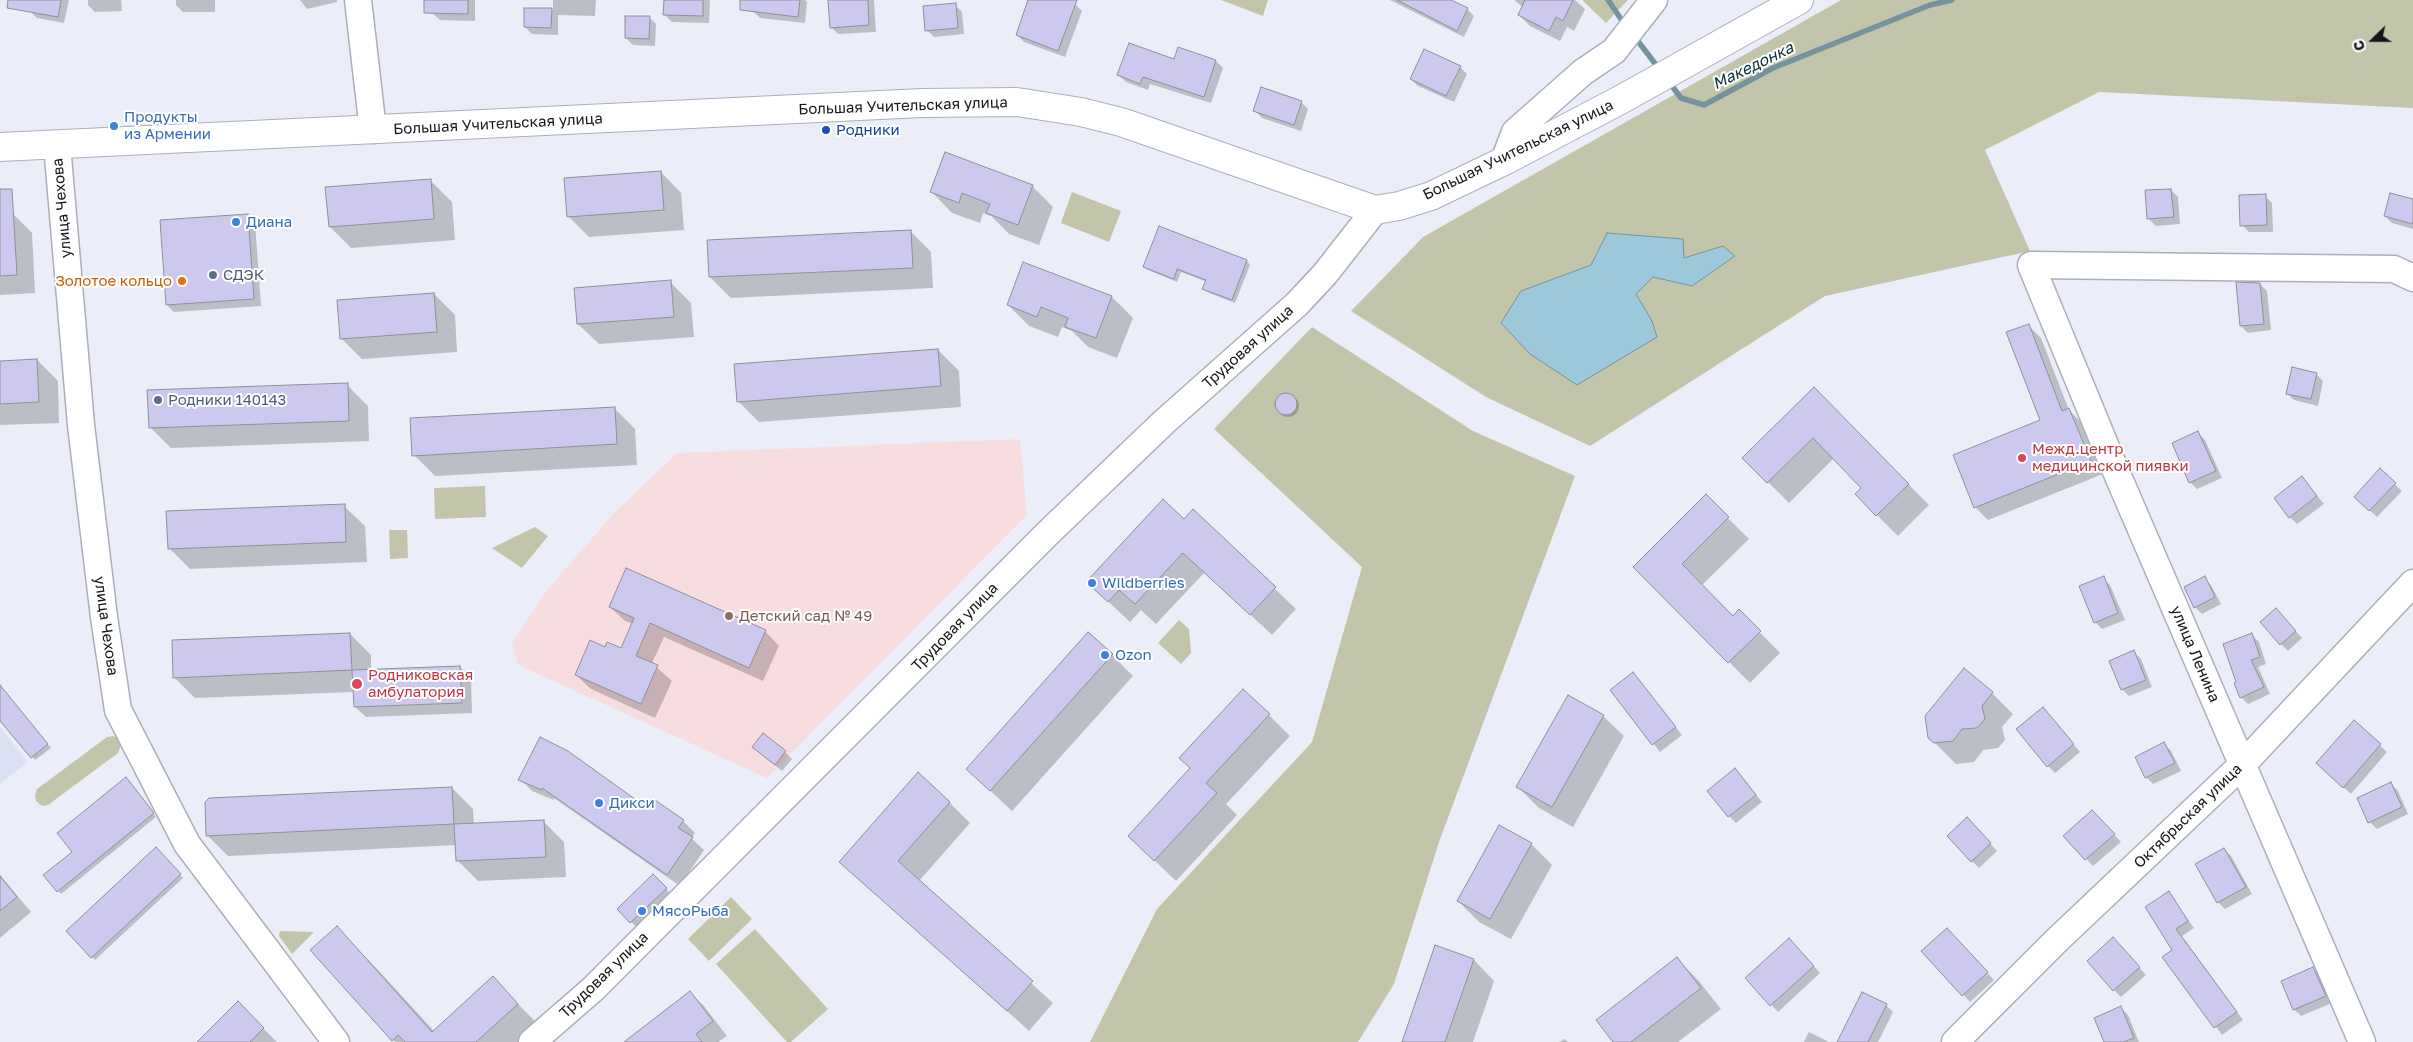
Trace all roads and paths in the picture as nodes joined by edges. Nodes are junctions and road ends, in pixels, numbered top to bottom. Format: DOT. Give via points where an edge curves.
graph roads {
  1 [pos="358,0"];
  2 [pos="1799,0"];
  3 [pos="1649,6"];
  4 [pos="373,130"];
  5 [pos="57,145"];
  6 [pos="0,147"];
  7 [pos="1504,161"];
  8 [pos="1375,210"];
  9 [pos="2413,278"];
  10 [pos="2413,583"];
  11 [pos="2243,764"];
  12 [pos="336,1042"];
  13 [pos="532,1042"];
  14 [pos="1955,1042"];
  15 [pos="2362,1042"];
  1 -- 4 [label="street"];
  2 -- 7 [label="main road, Большая Учительская улица"];
  3 -- 7 [label="street" via="1614,51 1583,72 1515,132"];
  4 -- 5 [label="main road, Большая Учительская улица"];
  4 -- 8 [label="main road, Большая Учительская улица" via="922,103 1017,102 1121,122"];
  5 -- 6 [label="main road, Большая Учительская улица"];
  5 -- 12 [label="street, улица Чехова" via="81,425 118,710 187,844"];
  7 -- 8 [label="main road, Большая Учительская улица" via="1431,196"];
  8 -- 13 [label="street, Трудовая улица" via="1325,274 1296,304 1164,422 1047,534 593,989"];
  9 -- 11 [label="street, улица Ленина" via="2394,269 2031,265"];
  10 -- 11 [label="street, Октябрьская улица"];
  11 -- 14 [label="street, Октябрьская улица" via="2056,941"];
  11 -- 15 [label="street, улица Ленина"];
}
